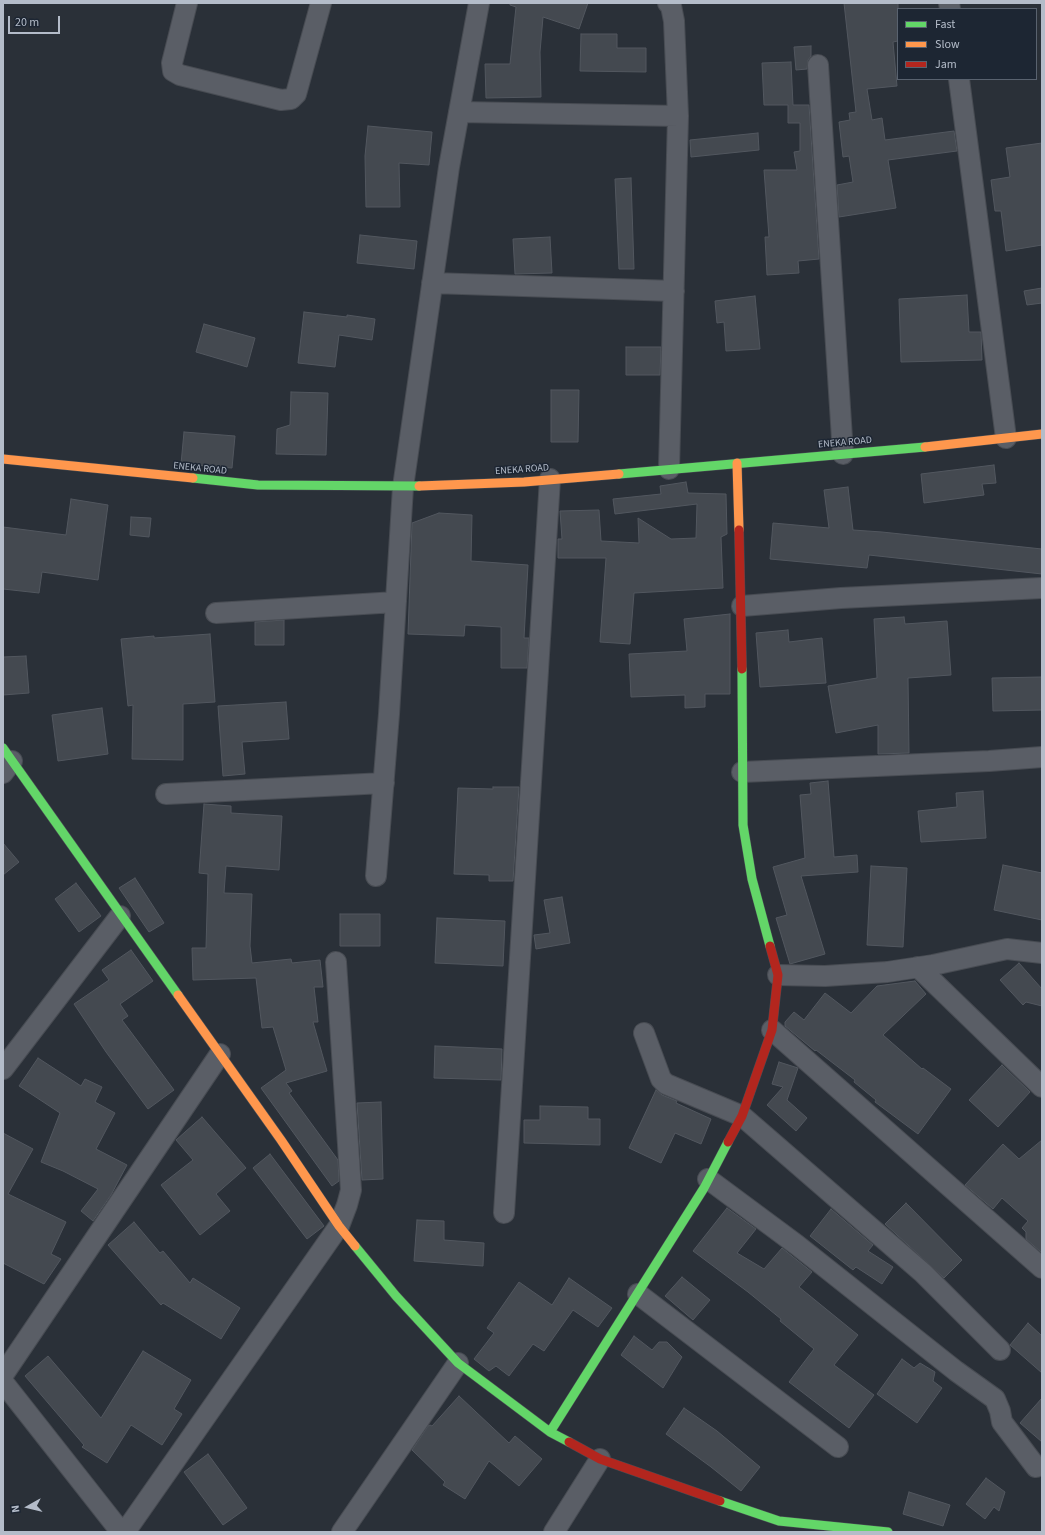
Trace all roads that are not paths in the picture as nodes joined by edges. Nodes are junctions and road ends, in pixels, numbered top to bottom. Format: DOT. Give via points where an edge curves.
graph roads {
  1 [pos="187,3"];
  2 [pos="321,3"];
  3 [pos="479,3"];
  4 [pos="668,3"];
  5 [pos="818,65"];
  6 [pos="959,80"];
  7 [pos="459,112"];
  8 [pos="678,116"];
  9 [pos="432,283"];
  10 [pos="674,291"];
  11 [pos="1042,434"];
  12 [pos="1006,438"];
  13 [pos="843,454"];
  14 [pos="3,459"];
  15 [pos="737,463"];
  16 [pos="669,469"];
  17 [pos="550,479"];
  18 [pos="403,487"];
  19 [pos="1042,588"];
  20 [pos="396,602"];
  21 [pos="742,606"];
  22 [pos="216,613"];
  23 [pos="1042,757"];
  24 [pos="6,760"];
  25 [pos="742,772"];
  26 [pos="384,783"];
  27 [pos="166,794"];
  28 [pos="376,876"];
  29 [pos="120,916"];
  30 [pos="1042,953"];
  31 [pos="336,962"];
  32 [pos="918,967"];
  33 [pos="778,975"];
  34 [pos="772,1030"];
  35 [pos="644,1033"];
  36 [pos="220,1054"];
  37 [pos="3,1069"];
  38 [pos="1042,1087"];
  39 [pos="742,1116"];
  40 [pos="708,1179"];
  41 [pos="504,1213"];
  42 [pos="339,1226"];
  43 [pos="1042,1268"];
  44 [pos="638,1294"];
  45 [pos="1000,1350"];
  46 [pos="458,1363"];
  47 [pos="3,1375"];
  48 [pos="3,1382"];
  49 [pos="550,1432"];
  50 [pos="838,1447"];
  51 [pos="600,1459"];
  52 [pos="1036,1467"];
  53 [pos="776,1527"];
  54 [pos="121,1532"];
  55 [pos="125,1532"];
  56 [pos="342,1532"];
  57 [pos="554,1532"];
  58 [pos="888,1532"];
  1 -- 2 [label="street" via="172,63 173,71 180,75 281,100 290,99 296,94"];
  3 -- 7 [label="street"];
  4 -- 8 [label="street" via="674,21"];
  5 -- 13 [label="street"];
  6 -- 12 [label="street"];
  7 -- 8 [label="street"];
  7 -- 9 [label="street"];
  8 -- 10 [label="street"];
  9 -- 10 [label="street"];
  9 -- 18 [label="street"];
  10 -- 16 [label="street"];
  11 -- 12 [label="street, ENEKA ROAD"];
  12 -- 13 [label="street, ENEKA ROAD"];
  13 -- 15 [label="street, ENEKA ROAD"];
  14 -- 18 [label="street, ENEKA ROAD" via="258,485"];
  15 -- 16 [label="street, ENEKA ROAD"];
  15 -- 21 [label="street"];
  16 -- 17 [label="street, ENEKA ROAD"];
  17 -- 18 [label="street, ENEKA ROAD"];
  17 -- 41 [label="street"];
  18 -- 20 [label="street"];
  19 -- 21 [label="street"];
  20 -- 22 [label="street"];
  20 -- 26 [label="street"];
  21 -- 25 [label="street"];
  23 -- 25 [label="street"];
  24 -- 29 [label="street"];
  25 -- 33 [label="street" via="743,825 752,879"];
  26 -- 27 [label="street"];
  26 -- 28 [label="street"];
  29 -- 36 [label="street"];
  29 -- 37 [label="street"];
  30 -- 32 [label="street" via="1006,949"];
  31 -- 42 [label="street" via="351,1190"];
  32 -- 33 [label="street" via="888,972 825,976"];
  32 -- 38 [label="street"];
  33 -- 34 [label="street"];
  34 -- 39 [label="street"];
  34 -- 43 [label="street"];
  35 -- 39 [label="street" via="661,1079 666,1084"];
  36 -- 42 [label="street"];
  36 -- 47 [label="street"];
  39 -- 40 [label="street"];
  39 -- 45 [label="street" via="923,1273"];
  40 -- 44 [label="street"];
  40 -- 52 [label="street" via="995,1399 1002,1422"];
  42 -- 46 [label="street" via="396,1296"];
  42 -- 55 [label="street"];
  44 -- 49 [label="street"];
  44 -- 50 [label="street"];
  46 -- 49 [label="street"];
  46 -- 56 [label="street"];
  48 -- 54 [label="street"];
  49 -- 51 [label="street"];
  51 -- 53 [label="street"];
  51 -- 57 [label="street"];
  53 -- 58 [label="street"];
}
